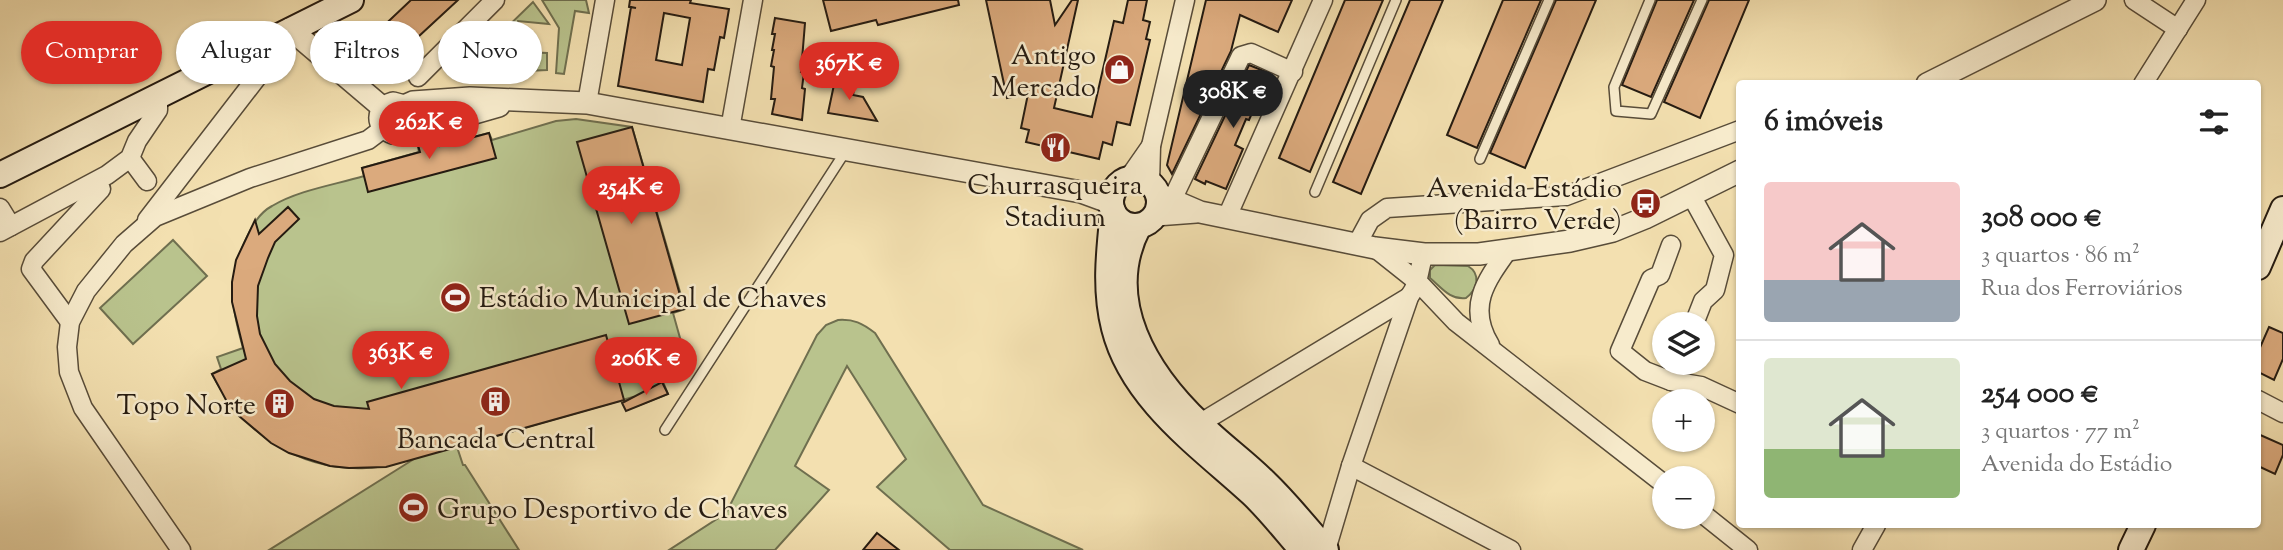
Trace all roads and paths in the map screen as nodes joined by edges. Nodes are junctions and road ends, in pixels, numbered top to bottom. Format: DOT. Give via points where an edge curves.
graph roads {
  1 [pos="351,0"];
  2 [pos="495,0"];
  3 [pos="605,0"];
  4 [pos="752,0"];
  5 [pos="1185,0"];
  6 [pos="1323,0"];
  7 [pos="1396,0"];
  8 [pos="1549,0"];
  9 [pos="1650,0"];
  10 [pos="1702,0"];
  11 [pos="2095,0"];
  12 [pos="2134,0"];
  13 [pos="2196,0"];
  14 [pos="296,26"];
  15 [pos="2179,29"];
  16 [pos="296,46"];
  17 [pos="424,71"];
  18 [pos="1293,72"];
  19 [pos="1935,80"];
  20 [pos="2146,80"];
  21 [pos="180,84"];
  22 [pos="252,84"];
  23 [pos="158,95"];
  24 [pos="516,101"];
  25 [pos="586,103"];
  26 [pos="390,114"];
  27 [pos="730,129"];
  28 [pos="1736,132"];
  29 [pos="846,150"];
  30 [pos="130,158"];
  31 [pos="1480,159"];
  32 [pos="1736,173"];
  33 [pos="0,175"];
  34 [pos="147,181"];
  35 [pos="101,190"];
  36 [pos="1315,192"];
  37 [pos="1691,195"];
  38 [pos="1138,200"];
  39 [pos="0,208"];
  40 [pos="2283,209"];
  41 [pos="1227,217"];
  42 [pos="6,229"];
  43 [pos="136,233"];
  44 [pos="1671,245"];
  45 [pos="1366,246"];
  46 [pos="1508,250"];
  47 [pos="1424,254"];
  48 [pos="1479,254"];
  49 [pos="2261,260"];
  50 [pos="1486,283"];
  51 [pos="1414,290"];
  52 [pos="1478,305"];
  53 [pos="1443,307"];
  54 [pos="1698,312"];
  55 [pos="70,322"];
  56 [pos="1492,348"];
  57 [pos="1673,375"];
  58 [pos="1671,381"];
  59 [pos="1736,402"];
  60 [pos="2261,402"];
  61 [pos="2283,413"];
  62 [pos="1199,424"];
  63 [pos="665,430"];
  64 [pos="1351,466"];
  65 [pos="1652,475"];
  66 [pos="1715,524"];
  67 [pos="1874,528"];
  68 [pos="2142,528"];
  69 [pos="181,550"];
  70 [pos="1303,550"];
  71 [pos="1326,550"];
  72 [pos="1511,550"];
  73 [pos="1748,550"];
  74 [pos="1862,550"];
  75 [pos="2132,550"];
  1 -- 14 [label="main road"];
  2 -- 17 [label="street"];
  3 -- 25 [label="street"];
  4 -- 27 [label="street"];
  5 -- 38 [label="street"];
  6 -- 18 [label="street"];
  7 -- 36 [label="lane"];
  8 -- 31 [label="lane"];
  9 -- 10 [label="lane" via="1614,88 1616,111 1651,114"];
  11 -- 19 [label="street"];
  12 -- 15 [label="street"];
  13 -- 15 [label="street"];
  15 -- 20 [label="street"];
  16 -- 26 [label="street"];
  18 -- 38 [label="street" via="1251,53 1241,56"];
  18 -- 41 [label="street"];
  21 -- 23 [label="main road"];
  22 -- 43 [label="street"];
  23 -- 30 [label="street" via="158,110"];
  23 -- 33 [label="main road"];
  24 -- 25 [label="street"];
  24 -- 26 [label="street" via="413,102"];
  24 -- 26 [label="street" via="419,129 406,128 409,114"];
  25 -- 27 [label="street"];
  26 -- 43 [label="street" via="368,140 250,178 155,217"];
  27 -- 29 [label="street"];
  28 -- 45 [label="street" via="1566,196 1387,208 1370,220"];
  29 -- 38 [label="street"];
  29 -- 63 [label="lane"];
  30 -- 34 [label="street"];
  30 -- 42 [label="street" via="107,176"];
  32 -- 37 [label="street"];
  35 -- 55 [label="street" via="34,261 32,269"];
  37 -- 46 [label="street" via="1613,231"];
  37 -- 54 [label="street" via="1724,254 1715,290"];
  38 -- 41 [label="street"];
  38 -- 62 [label="main road" via="1124,268 1129,318 1154,374"];
  38 -- 70 [label="main road" via="1109,250 1108,292 1119,346 1171,420 1255,497"];
  39 -- 42 [label="street"];
  40 -- 49 [label="main road"];
  41 -- 45 [label="street"];
  43 -- 55 [label="street" via="86,291"];
  44 -- 58 [label="street" via="1620,351 1645,371"];
  45 -- 47 [label="street"];
  45 -- 51 [label="street"];
  46 -- 48 [label="street"];
  46 -- 50 [label="street"];
  47 -- 48 [label="street"];
  47 -- 51 [label="street"];
  48 -- 50 [label="street"];
  50 -- 52 [label="street"];
  51 -- 53 [label="street"];
  51 -- 62 [label="street"];
  51 -- 64 [label="street"];
  52 -- 53 [label="street"];
  52 -- 56 [label="street" via="1480,329"];
  53 -- 56 [label="street"];
  55 -- 69 [label="street" via="69,372 83,408"];
  56 -- 65 [label="street"];
  57 -- 58 [label="street"];
  58 -- 59 [label="street" via="1701,386"];
  60 -- 61 [label="street"];
  62 -- 71 [label="main road" via="1266,482"];
  64 -- 71 [label="street"];
  64 -- 72 [label="street"];
  66 -- 73 [label="street"];
  67 -- 74 [label="street"];
  68 -- 75 [label="main road"];
}
